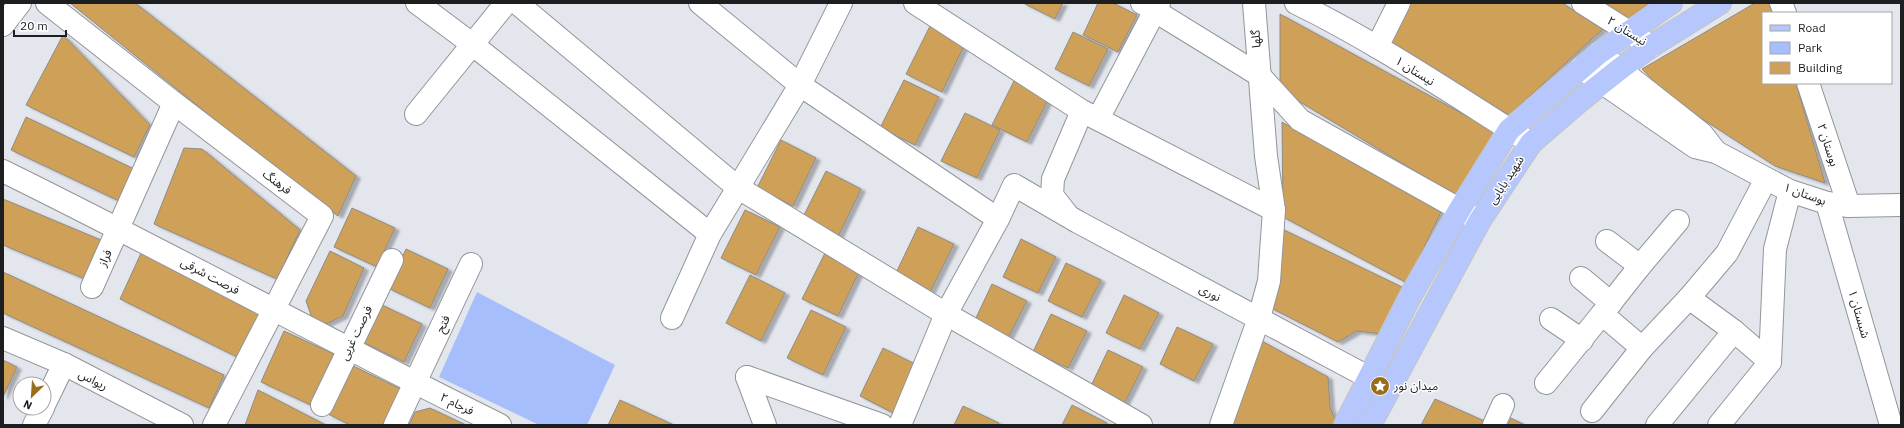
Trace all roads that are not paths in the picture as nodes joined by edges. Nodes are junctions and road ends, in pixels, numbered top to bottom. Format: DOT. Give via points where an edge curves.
graph roads {
  1 [pos="20,3"];
  2 [pos="48,3"];
  3 [pos="417,3"];
  4 [pos="506,3"];
  5 [pos="517,3"];
  6 [pos="700,3"];
  7 [pos="841,3"];
  8 [pos="915,3"];
  9 [pos="1254,3"];
  10 [pos="1296,3"];
  11 [pos="1399,3"];
  12 [pos="1583,3"];
  13 [pos="1671,3"];
  14 [pos="1720,3"];
  15 [pos="1152,5"];
  16 [pos="1327,10"];
  17 [pos="3,25"];
  18 [pos="1628,32"];
  19 [pos="472,44"];
  20 [pos="1651,46"];
  21 [pos="1377,47"];
  22 [pos="1599,53"];
  23 [pos="1581,68"];
  24 [pos="1621,68"];
  25 [pos="1259,75"];
  26 [pos="1602,82"];
  27 [pos="1808,84"];
  28 [pos="800,85"];
  29 [pos="174,104"];
  30 [pos="416,114"];
  31 [pos="1090,115"];
  32 [pos="1510,130"];
  33 [pos="1531,143"];
  34 [pos="1716,152"];
  35 [pos="3,171"];
  36 [pos="1766,178"];
  37 [pos="737,187"];
  38 [pos="1790,191"];
  39 [pos="1827,203"];
  40 [pos="1901,205"];
  41 [pos="1849,206"];
  42 [pos="1460,209"];
  43 [pos="1274,210"];
  44 [pos="1061,212"];
  45 [pos="998,219"];
  46 [pos="1480,220"];
  47 [pos="1678,221"];
  48 [pos="118,228"];
  49 [pos="710,234"];
  50 [pos="1607,242"];
  51 [pos="392,260"];
  52 [pos="471,264"];
  53 [pos="1640,266"];
  54 [pos="1581,278"];
  55 [pos="92,287"];
  56 [pos="1689,298"];
  57 [pos="1607,309"];
  58 [pos="274,310"];
  59 [pos="946,314"];
  60 [pos="672,318"];
  61 [pos="1259,318"];
  62 [pos="1552,319"];
  63 [pos="1734,331"];
  64 [pos="3,338"];
  65 [pos="1582,340"];
  66 [pos="1642,348"];
  67 [pos="348,349"];
  68 [pos="1770,362"];
  69 [pos="64,364"];
  70 [pos="1368,377"];
  71 [pos="415,383"];
  72 [pos="1546,383"];
  73 [pos="52,389"];
  74 [pos="1503,405"];
  75 [pos="322,406"];
  76 [pos="1592,411"];
  77 [pos="38,416"];
  78 [pos="34,425"];
  79 [pos="182,425"];
  80 [pos="214,425"];
  81 [pos="395,425"];
  82 [pos="500,425"];
  83 [pos="765,425"];
  84 [pos="882,425"];
  85 [pos="900,425"];
  86 [pos="1141,425"];
  87 [pos="1221,425"];
  88 [pos="1345,425"];
  89 [pos="1370,425"];
  90 [pos="1494,425"];
  91 [pos="1658,425"];
  92 [pos="1719,425"];
  93 [pos="1891,425"];
  1 -- 17 [label="street"];
  2 -- 29 [label="street, فرهنگ"];
  3 -- 19 [label="street"];
  4 -- 19 [label="street"];
  5 -- 37 [label="street"];
  6 -- 28 [label="street"];
  7 -- 28 [label="street"];
  8 -- 31 [label="street"];
  9 -- 25 [label="street, گلها"];
  10 -- 16 [label="street, نیستان ۱"];
  11 -- 21 [label="street"];
  12 -- 18 [label="street, نیستان ۲"];
  13 -- 18 [label="main road, شهید بابایی"];
  14 -- 20 [label="main road, شهید بابایی"];
  15 -- 25 [label="street"];
  15 -- 31 [label="street"];
  16 -- 21 [label="street, نیستان ۱"];
  18 -- 20 [label="street, نیستان ۲"];
  18 -- 22 [label="main road, شهید بابایی"];
  19 -- 30 [label="street"];
  19 -- 49 [label="street"];
  20 -- 24 [label="main road, شهید بابایی"];
  21 -- 32 [label="street, نیستان ۱"];
  22 -- 23 [label="main road, شهید بابایی"];
  22 -- 24 [label="street, بوستان ۱"];
  23 -- 26 [label="street, بوستان ۱"];
  23 -- 32 [label="main road, شهید بابایی"];
  24 -- 26 [label="main road, شهید بابایی"];
  24 -- 34 [label="street, بوستان ۱" via="1702,134"];
  25 -- 42 [label="street" via="1300,120"];
  25 -- 43 [label="street, گلها"];
  26 -- 33 [label="main road, شهید بابایی"];
  26 -- 34 [label="street, بوستان ۱" via="1695,147"];
  27 -- 41 [label="street, بوستان ۲"];
  28 -- 37 [label="street"];
  28 -- 45 [label="street"];
  29 -- 48 [label="street, فراز"];
  29 -- 58 [label="street, فرهنگ" via="322,216"];
  31 -- 43 [label="street"];
  31 -- 44 [label="street" via="1053,179 1052,195"];
  32 -- 33 [label="street, نیستان ۱"];
  32 -- 42 [label="main road, شهید بابایی"];
  33 -- 46 [label="main road, شهید بابایی"];
  34 -- 36 [label="street, بوستان ۱"];
  35 -- 48 [label="street, فرصت شرقی"];
  36 -- 38 [label="street, بوستان ۱"];
  36 -- 56 [label="street" via="1727,254"];
  37 -- 49 [label="street"];
  37 -- 59 [label="street"];
  38 -- 39 [label="street, بوستان ۱"];
  38 -- 68 [label="street" via="1775,249"];
  39 -- 41 [label="street, بوستان ۱"];
  39 -- 93 [label="street, شبستان ۱"];
  40 -- 41 [label="street, بوستان ۱"];
  42 -- 46 [label="street"];
  42 -- 70 [label="main road, شهید بابایی"];
  43 -- 61 [label="street, گلها" via="1268,281"];
  44 -- 45 [label="street, نوری" via="1014,185"];
  44 -- 61 [label="street, نوری"];
  45 -- 59 [label="street"];
  46 -- 89 [label="main road, شهید بابایی"];
  47 -- 53 [label="street"];
  48 -- 55 [label="street, فراز"];
  48 -- 58 [label="street, فرصت شرقی"];
  49 -- 60 [label="street"];
  50 -- 53 [label="street"];
  51 -- 67 [label="street, فرصت غربی"];
  52 -- 71 [label="street, فتح"];
  53 -- 57 [label="street"];
  54 -- 57 [label="street"];
  56 -- 63 [label="street"];
  56 -- 66 [label="street"];
  57 -- 65 [label="street"];
  57 -- 66 [label="street"];
  58 -- 67 [label="street, فرصت شرقی"];
  58 -- 80 [label="street, فرهنگ"];
  59 -- 85 [label="street"];
  59 -- 86 [label="street"];
  61 -- 70 [label="street, نوری"];
  61 -- 87 [label="street, گلها"];
  62 -- 65 [label="street"];
  63 -- 68 [label="street"];
  63 -- 91 [label="street"];
  64 -- 69 [label="street, ریواس"];
  65 -- 72 [label="street"];
  66 -- 76 [label="street"];
  67 -- 71 [label="street, فرصت شرقی"];
  67 -- 75 [label="street, فرصت غربی"];
  68 -- 92 [label="street"];
  69 -- 73 [label="street"];
  69 -- 79 [label="street, ریواس"];
  70 -- 88 [label="main road, شهید بابایی"];
  71 -- 81 [label="street, فتح"];
  71 -- 82 [label="street, فرجام ۲"];
  74 -- 90 [label="street"];
  77 -- 78 [label="street"];
  83 -- 84 [label="street" via="747,377"];
}
